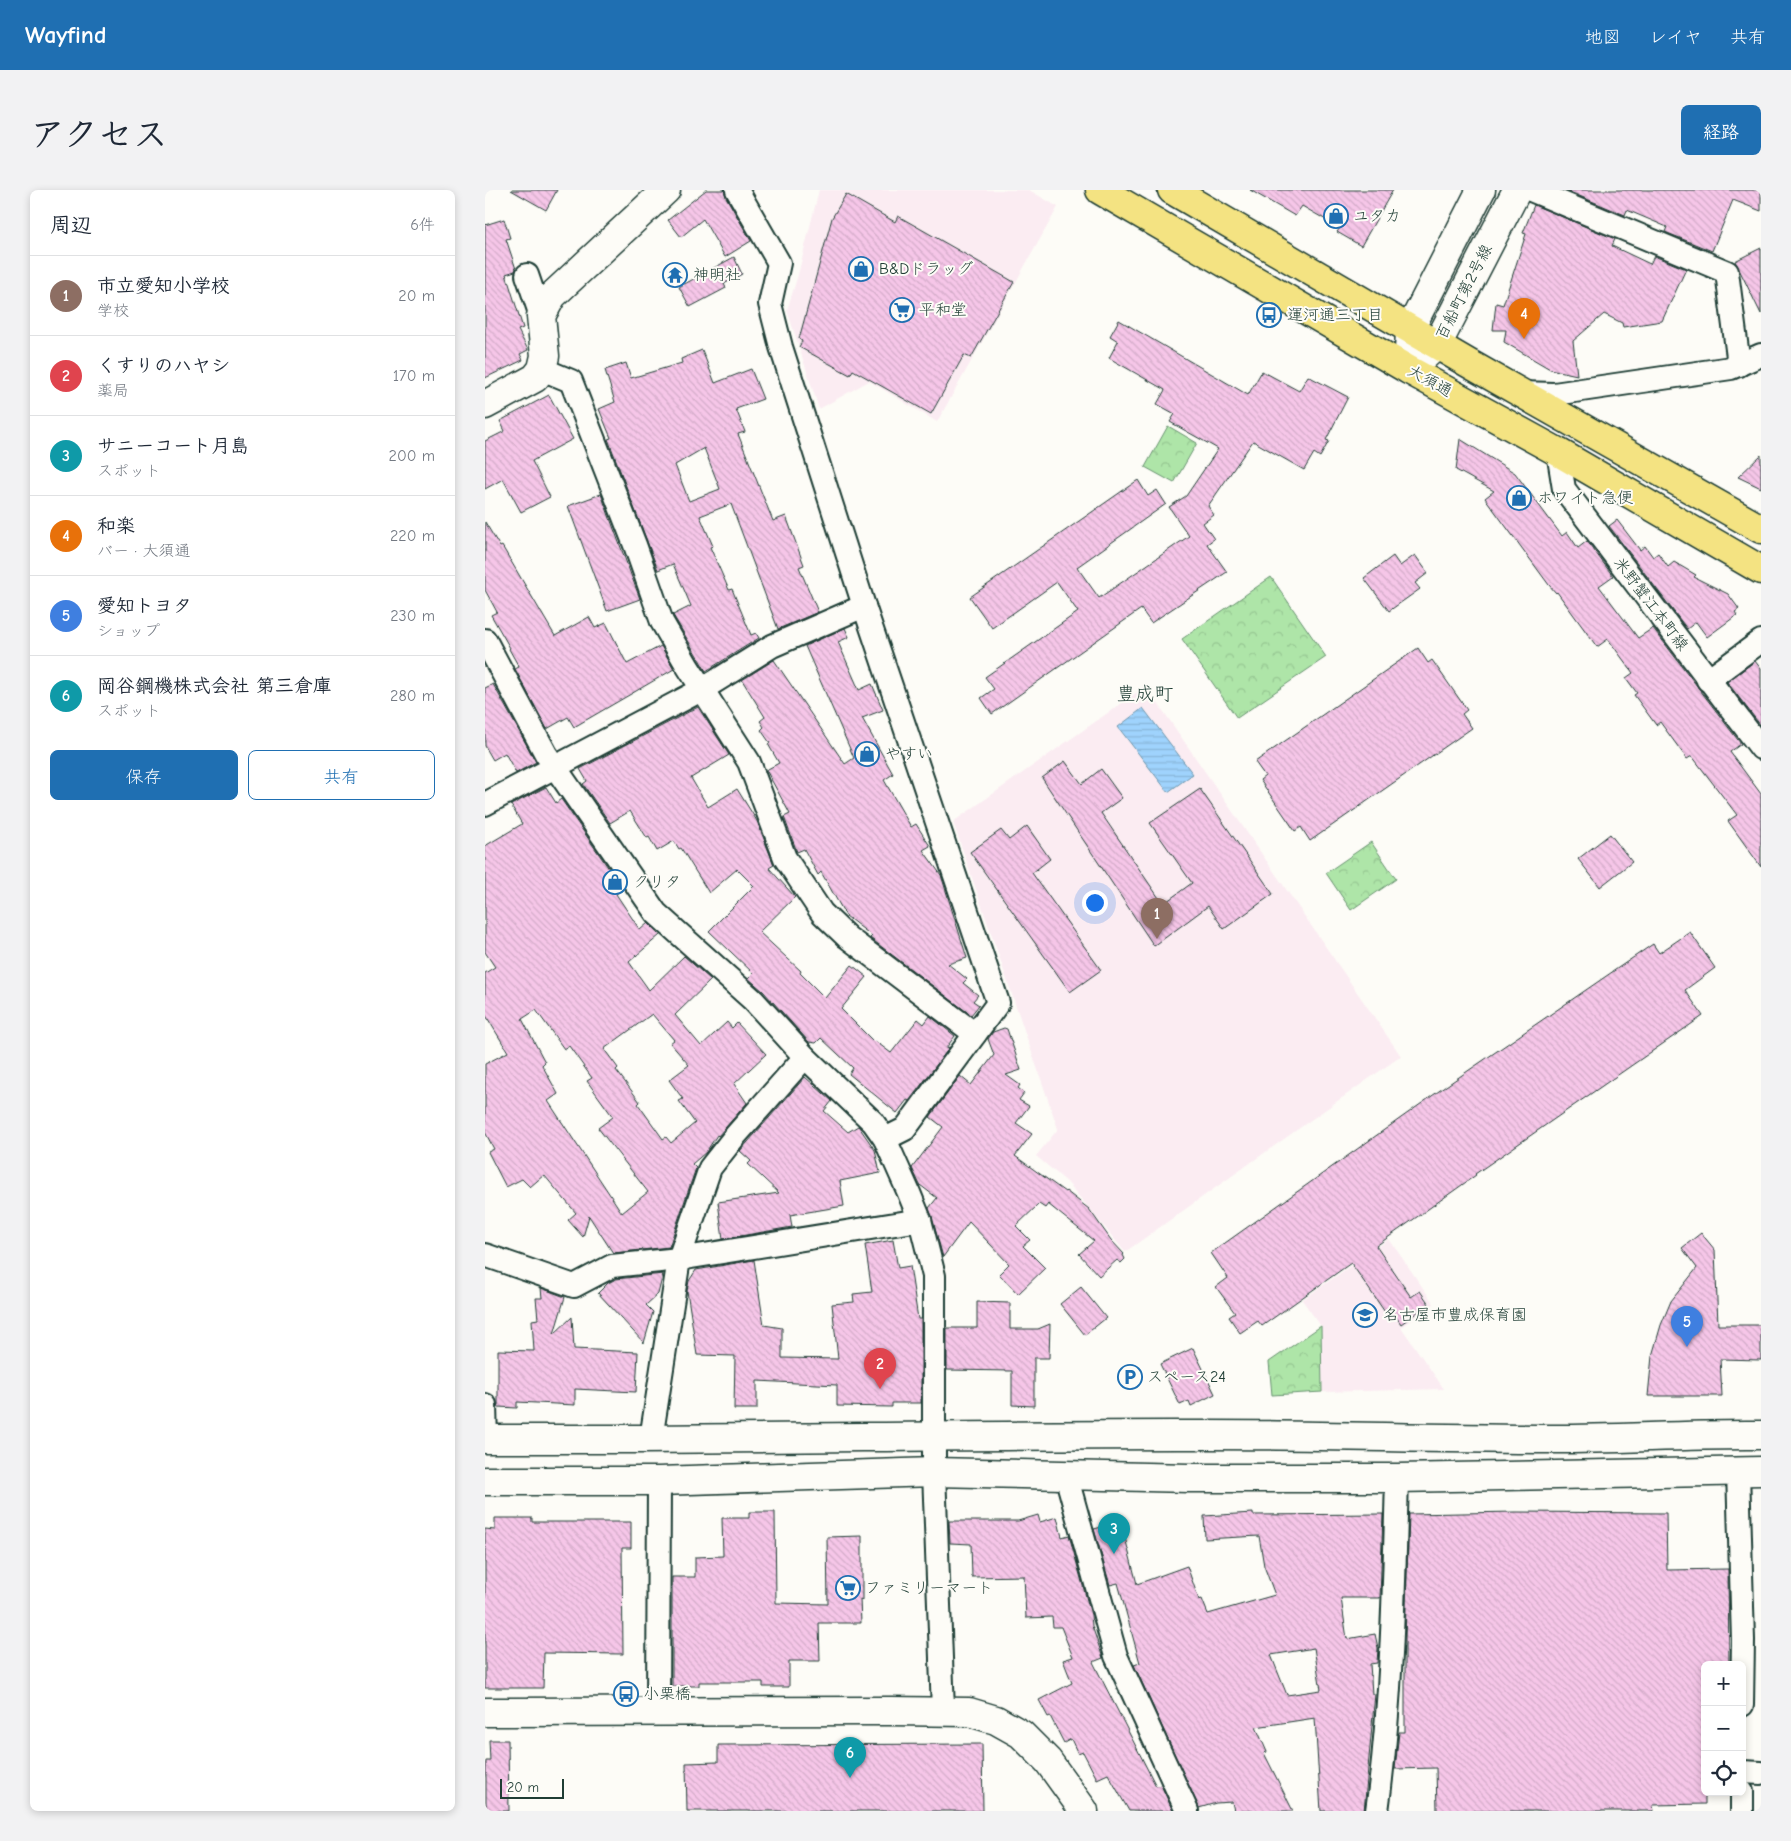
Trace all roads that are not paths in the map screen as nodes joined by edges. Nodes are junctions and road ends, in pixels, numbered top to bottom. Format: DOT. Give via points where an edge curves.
graph roads {
  1 [pos="667,190"];
  2 [pos="737,190"];
  3 [pos="1100,190"];
  4 [pos="1172,190"];
  5 [pos="1481,190"];
  6 [pos="1517,190"];
  7 [pos="1531,190"];
  8 [pos="527,275"];
  9 [pos="541,316"];
  10 [pos="1410,329"];
  11 [pos="1437,345"];
  12 [pos="1761,355"];
  13 [pos="1739,365"];
  14 [pos="542,369"];
  15 [pos="1409,370"];
  16 [pos="1521,393"];
  17 [pos="485,405"];
  18 [pos="1558,452"];
  19 [pos="1761,529"];
  20 [pos="1761,570"];
  21 [pos="864,606"];
  22 [pos="485,640"];
  23 [pos="1761,641"];
  24 [pos="1708,680"];
  25 [pos="703,689"];
  26 [pos="1761,748"];
  27 [pos="555,768"];
  28 [pos="485,804"];
  29 [pos="975,1034"];
  30 [pos="805,1057"];
  31 [pos="885,1139"];
  32 [pos="920,1220"];
  33 [pos="485,1254"];
  34 [pos="679,1259"];
  35 [pos="485,1405"];
  36 [pos="1761,1434"];
  37 [pos="935,1436"];
  38 [pos="485,1438"];
  39 [pos="651,1439"];
  40 [pos="1749,1471"];
  41 [pos="934,1472"];
  42 [pos="1066,1475"];
  43 [pos="1397,1478"];
  44 [pos="485,1481"];
  45 [pos="659,1481"];
  46 [pos="1752,1640"];
  47 [pos="1746,1679"];
  48 [pos="658,1711"];
  49 [pos="943,1711"];
  50 [pos="485,1712"];
  51 [pos="1746,1772"];
  52 [pos="1761,1773"];
  53 [pos="1742,1796"];
  54 [pos="1084,1811"];
  55 [pos="1187,1811"];
  56 [pos="1377,1811"];
  57 [pos="1742,1811"];
  1 -- 9 [label="street" via="553,296"];
  2 -- 21 [label="street" via="779,263 769,304"];
  3 -- 15 [label="main road, 大須通"];
  4 -- 10 [label="main road"];
  5 -- 10 [label="street, 百船町第2号線"];
  6 -- 11 [label="street, 百船町第2号線"];
  7 -- 13 [label="street" via="1727,272"];
  8 -- 9 [label="street"];
  9 -- 14 [label="street" via="545,356"];
  10 -- 11 [label="main road"];
  10 -- 15 [label="street, 百船町第2号線"];
  11 -- 15 [label="street, 百船町第2号線"];
  11 -- 16 [label="main road"];
  12 -- 13 [label="street"];
  13 -- 16 [label="street" via="1554,394"];
  14 -- 17 [label="street" via="535,378"];
  14 -- 25 [label="street" via="571,381 663,622"];
  15 -- 18 [label="main road, 大須通"];
  16 -- 19 [label="main road"];
  18 -- 20 [label="main road, 大須通"];
  18 -- 24 [label="street, 米野蟹江本町線" via="1563,489"];
  21 -- 25 [label="street" via="772,646"];
  21 -- 29 [label="street" via="998,1003"];
  22 -- 27 [label="street"];
  23 -- 24 [label="street"];
  24 -- 26 [label="street, 米野蟹江本町線"];
  25 -- 27 [label="street"];
  25 -- 29 [label="street" via="749,762 785,858 822,913 847,936"];
  27 -- 28 [label="street"];
  27 -- 30 [label="street" via="656,913 753,1000"];
  29 -- 31 [label="street" via="905,1129"];
  30 -- 31 [label="street" via="873,1122"];
  30 -- 34 [label="street" via="710,1168"];
  31 -- 32 [label="street"];
  32 -- 34 [label="street"];
  32 -- 37 [label="street" via="934,1276"];
  33 -- 34 [label="street" via="574,1286 612,1266"];
  34 -- 39 [label="street"];
  35 -- 38 [label="street"];
  36 -- 37 [label="street" via="1559,1439"];
  37 -- 39 [label="street"];
  37 -- 41 [label="street"];
  38 -- 39 [label="street"];
  40 -- 43 [label="street"];
  40 -- 46 [label="street"];
  41 -- 42 [label="street"];
  41 -- 45 [label="street"];
  41 -- 49 [label="street"];
  42 -- 43 [label="street"];
  42 -- 55 [label="street" via="1116,1656"];
  43 -- 56 [label="street" via="1393,1642"];
  44 -- 45 [label="street"];
  45 -- 48 [label="street"];
  46 -- 47 [label="street"];
  48 -- 49 [label="street"];
  48 -- 50 [label="street"];
  49 -- 54 [label="street" via="969,1712 997,1720 1021,1734 1048,1761"];
  51 -- 52 [label="street"];
  53 -- 57 [label="street"];
}
